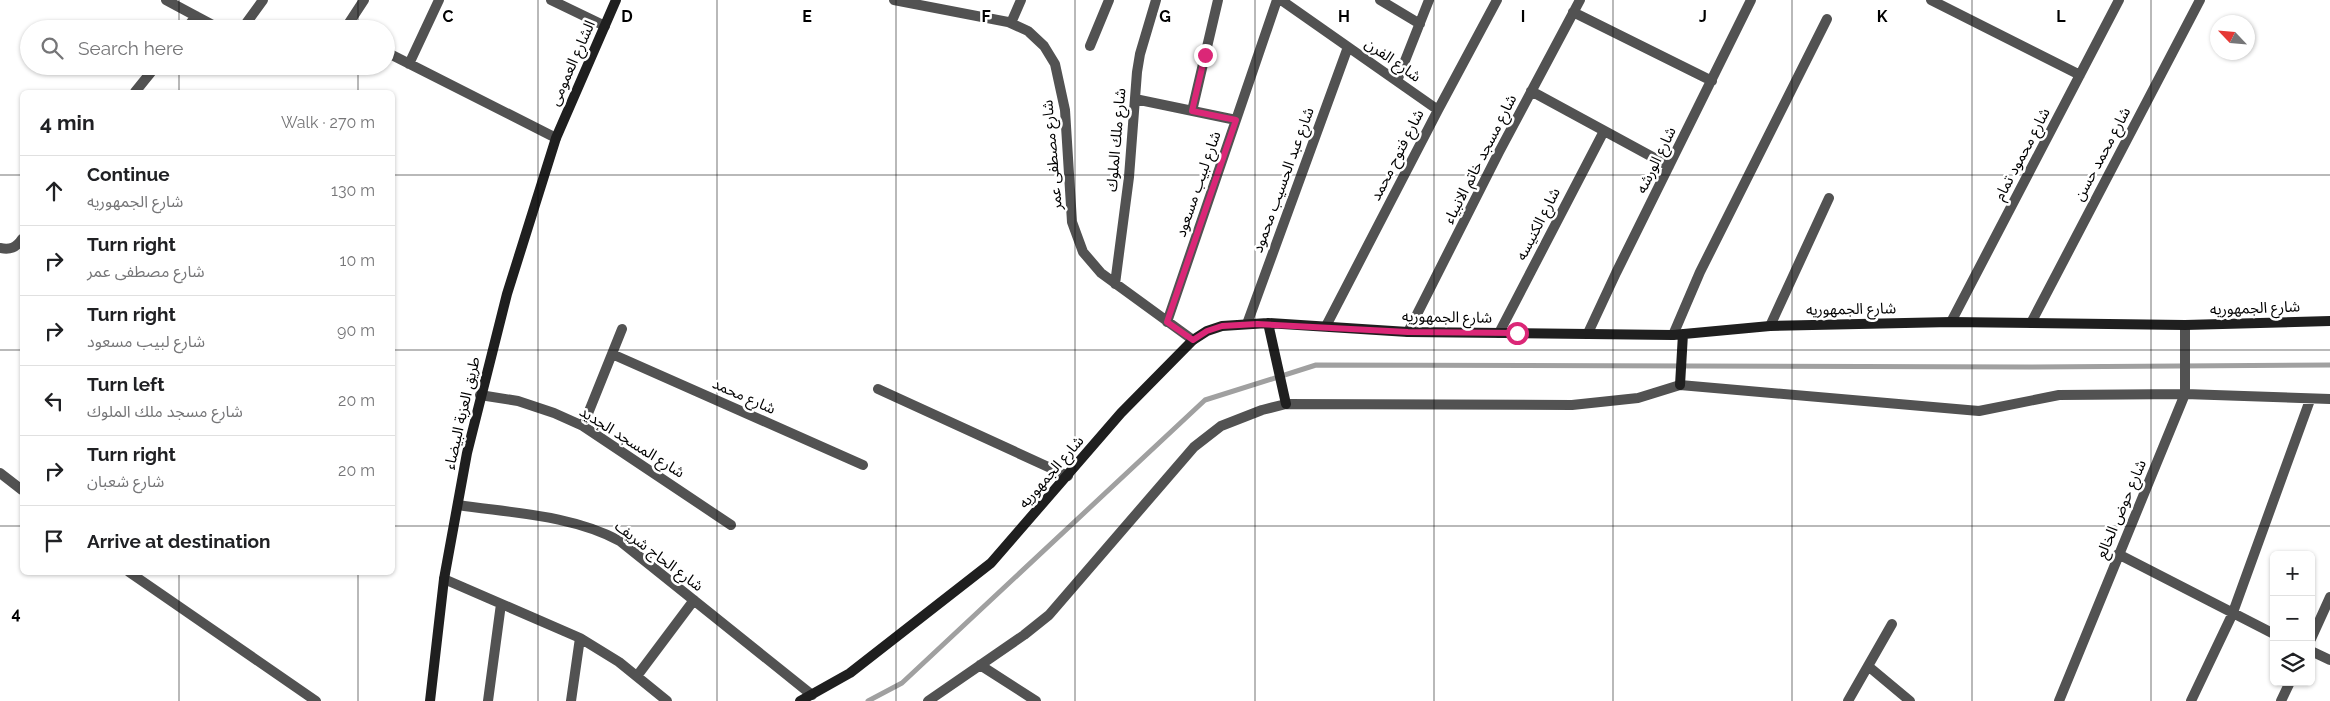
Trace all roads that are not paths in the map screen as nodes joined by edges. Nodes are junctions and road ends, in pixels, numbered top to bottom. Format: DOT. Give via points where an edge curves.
graph roads {
  1 [pos="166,0"];
  2 [pos="263,0"];
  3 [pos="364,0"];
  4 [pos="439,0"];
  5 [pos="551,0"];
  6 [pos="616,0"];
  7 [pos="894,0"];
  8 [pos="1021,0"];
  9 [pos="1109,0"];
  10 [pos="1156,0"];
  11 [pos="1218,0"];
  12 [pos="1277,0"];
  13 [pos="1281,0"];
  14 [pos="1380,0"];
  15 [pos="1430,0"];
  16 [pos="1497,0"];
  17 [pos="1580,0"];
  18 [pos="1931,0"];
  19 [pos="2119,0"];
  20 [pos="2188,0"];
  21 [pos="2200,0"];
  22 [pos="1748,1"];
  23 [pos="927,3"];
  24 [pos="1574,12"];
  25 [pos="2194,12"];
  26 [pos="196,16"];
  27 [pos="1827,19"];
  28 [pos="193,20"];
  29 [pos="203,20"];
  30 [pos="249,20"];
  31 [pos="352,20"];
  32 [pos="1011,23"];
  33 [pos="1420,24"];
  34 [pos="605,26"];
  35 [pos="1090,46"];
  36 [pos="1348,47"];
  37 [pos="395,57"];
  38 [pos="409,64"];
  39 [pos="149,75"];
  40 [pos="2080,75"];
  41 [pos="1397,81"];
  42 [pos="1712,81"];
  43 [pos="137,90"];
  44 [pos="1531,91"];
  45 [pos="1135,98"];
  46 [pos="1438,110"];
  47 [pos="1192,111"];
  48 [pos="1236,120"];
  49 [pos="1604,131"];
  50 [pos="556,138"];
  51 [pos="1669,166"];
  52 [pos="1829,198"];
  53 [pos="20,243"];
  54 [pos="0,248"];
  55 [pos="1116,284"];
  56 [pos="2330,321"];
  57 [pos="1167,322"];
  58 [pos="1951,322"];
  59 [pos="2031,323"];
  60 [pos="1247,324"];
  61 [pos="1268,324"];
  62 [pos="2185,325"];
  63 [pos="1326,326"];
  64 [pos="1770,326"];
  65 [pos="622,329"];
  66 [pos="1408,332"];
  67 [pos="1499,333"];
  68 [pos="1588,333"];
  69 [pos="1678,335"];
  70 [pos="1193,340"];
  71 [pos="612,354"];
  72 [pos="1680,380"];
  73 [pos="878,390"];
  74 [pos="2186,394"];
  75 [pos="480,395"];
  76 [pos="2330,399"];
  77 [pos="2310,400"];
  78 [pos="1286,404"];
  79 [pos="583,426"];
  80 [pos="863,465"];
  81 [pos="0,473"];
  82 [pos="1068,476"];
  83 [pos="20,488"];
  84 [pos="458,505"];
  85 [pos="731,525"];
  86 [pos="2118,554"];
  87 [pos="133,575"];
  88 [pos="444,580"];
  89 [pos="2330,597"];
  90 [pos="694,600"];
  91 [pos="501,604"];
  92 [pos="2232,615"];
  93 [pos="1892,624"];
  94 [pos="2315,630"];
  95 [pos="2270,632"];
  96 [pos="580,638"];
  97 [pos="2315,653"];
  98 [pos="2330,660"];
  99 [pos="980,664"];
  100 [pos="1868,666"];
  101 [pos="637,676"];
  102 [pos="2288,686"];
  103 [pos="812,695"];
  104 [pos="316,701"];
  105 [pos="430,701"];
  106 [pos="488,701"];
  107 [pos="571,701"];
  108 [pos="667,701"];
  109 [pos="800,701"];
  110 [pos="928,701"];
  111 [pos="1036,701"];
  112 [pos="1848,701"];
  113 [pos="1910,701"];
  114 [pos="2059,701"];
  115 [pos="2191,701"];
  116 [pos="2281,701"];
  1 -- 26 [label="street"];
  2 -- 30 [label="street"];
  3 -- 31 [label="street"];
  4 -- 38 [label="street"];
  5 -- 34 [label="street"];
  6 -- 34 [label="street, الشارع العمومى"];
  7 -- 23 [label="street, شارع مصطفى عمر"];
  8 -- 32 [label="street"];
  9 -- 35 [label="street"];
  10 -- 45 [label="street, شارع ملك الملوك" via="1140,54"];
  11 -- 47 [label="street"];
  12 -- 48 [label="street, شارع لبيب مسعود"];
  13 -- 36 [label="street, شارع الفرن"];
  14 -- 33 [label="street"];
  15 -- 33 [label="street"];
  16 -- 46 [label="street, شارع فتوح محمد"];
  17 -- 24 [label="street, شارع مسجد خاتم الانبياء"];
  18 -- 40 [label="street"];
  19 -- 40 [label="street, شارع محمود تمام"];
  20 -- 25 [label="street"];
  21 -- 25 [label="street, شارع محمد حسن"];
  22 -- 42 [label="street, شارع الورشه"];
  23 -- 32 [label="street, شارع مصطفى عمر"];
  24 -- 42 [label="street"];
  24 -- 44 [label="street, شارع مسجد خاتم الانبياء"];
  25 -- 59 [label="street, شارع محمد حسن"];
  26 -- 28 [label="street"];
  26 -- 29 [label="street"];
  27 -- 69 [label="street" via="1700,272"];
  32 -- 55 [label="street, شارع مصطفى عمر" via="1044,46 1055,64 1065,110 1072,222 1083,252 1101,273"];
  33 -- 41 [label="street"];
  34 -- 50 [label="street, الشارع العمومى"];
  36 -- 41 [label="street, شارع الفرن"];
  36 -- 60 [label="street, شارع عبد الحسيب محمود"];
  37 -- 38 [label="street"];
  38 -- 50 [label="street"];
  39 -- 43 [label="street"];
  40 -- 58 [label="street, شارع محمود تمام"];
  41 -- 46 [label="street, شارع الفرن"];
  42 -- 51 [label="street, شارع الورشه"];
  44 -- 49 [label="street"];
  44 -- 66 [label="street, شارع مسجد خاتم الانبياء"];
  45 -- 47 [label="street"];
  45 -- 55 [label="street, شارع ملك الملوك"];
  46 -- 63 [label="street, شارع فتوح محمد"];
  47 -- 48 [label="street"];
  48 -- 57 [label="street, شارع لبيب مسعود"];
  49 -- 51 [label="street"];
  49 -- 67 [label="street, شارع الكنيسه"];
  50 -- 75 [label="street, طريق العزبة البيضاء" via="507,294"];
  51 -- 68 [label="street, شارع الورشه"];
  52 -- 64 [label="street"];
  53 -- 54 [label="street" via="8,250"];
  55 -- 57 [label="street, شارع مصطفى عمر"];
  56 -- 62 [label="street, شارع الجمهوريه"];
  57 -- 70 [label="street, شارع مصطفى عمر"];
  58 -- 59 [label="street, شارع الجمهوريه"];
  58 -- 64 [label="street, شارع الجمهوريه"];
  59 -- 62 [label="street, شارع الجمهوريه"];
  60 -- 61 [label="street, شارع الجمهوريه"];
  60 -- 70 [label="street, شارع الجمهوريه" via="1222,326"];
  61 -- 63 [label="street, شارع الجمهوريه"];
  61 -- 78 [label="street"];
  62 -- 74 [label="street, شارع حوض الخالع"];
  63 -- 66 [label="street, شارع الجمهوريه"];
  64 -- 69 [label="street, شارع الجمهوريه"];
  65 -- 71 [label="street"];
  66 -- 67 [label="street, شارع الجمهوريه"];
  67 -- 68 [label="street, شارع الجمهوريه"];
  68 -- 69 [label="street, شارع الجمهوريه"];
  69 -- 72 [label="street" via="1682,346"];
  70 -- 82 [label="street, شارع الجمهوريه" via="1121,413"];
  71 -- 79 [label="street"];
  71 -- 80 [label="street, شارع محمد"];
  72 -- 74 [label="street" via="1971,410 2059,395"];
  72 -- 78 [label="street" via="1638,398 1572,405"];
  73 -- 82 [label="street"];
  74 -- 77 [label="street"];
  74 -- 86 [label="street, شارع حوض الخالع"];
  75 -- 79 [label="street, شارع المسجد الجديد" via="526,404"];
  75 -- 84 [label="street, طريق العزبة البيضاء"];
  76 -- 77 [label="street"];
  77 -- 92 [label="street"];
  78 -- 99 [label="street" via="1221,426 1194,447 1049,615"];
  79 -- 85 [label="street, شارع المسجد الجديد"];
  81 -- 83 [label="street"];
  82 -- 103 [label="street, شارع الجمهوريه" via="991,563 850,673"];
  84 -- 88 [label="street, طريق العزبة البيضاء"];
  84 -- 90 [label="street, شارع الحاج شريف" via="564,521 602,532 620,542"];
  86 -- 92 [label="street"];
  86 -- 114 [label="street, شارع حوض الخالع"];
  87 -- 104 [label="street"];
  88 -- 91 [label="street"];
  88 -- 105 [label="street, طريق العزبة البيضاء"];
  89 -- 94 [label="street"];
  90 -- 101 [label="street"];
  90 -- 103 [label="street, شارع الحاج شريف"];
  91 -- 96 [label="street"];
  91 -- 106 [label="street"];
  92 -- 95 [label="street"];
  92 -- 115 [label="street"];
  93 -- 100 [label="street"];
  96 -- 101 [label="street"];
  96 -- 107 [label="street"];
  97 -- 98 [label="street"];
  99 -- 110 [label="street"];
  99 -- 111 [label="street"];
  100 -- 112 [label="street"];
  100 -- 113 [label="street"];
  101 -- 108 [label="street"];
  102 -- 116 [label="street"];
  103 -- 109 [label="street, شارع الجمهوريه"];
}
